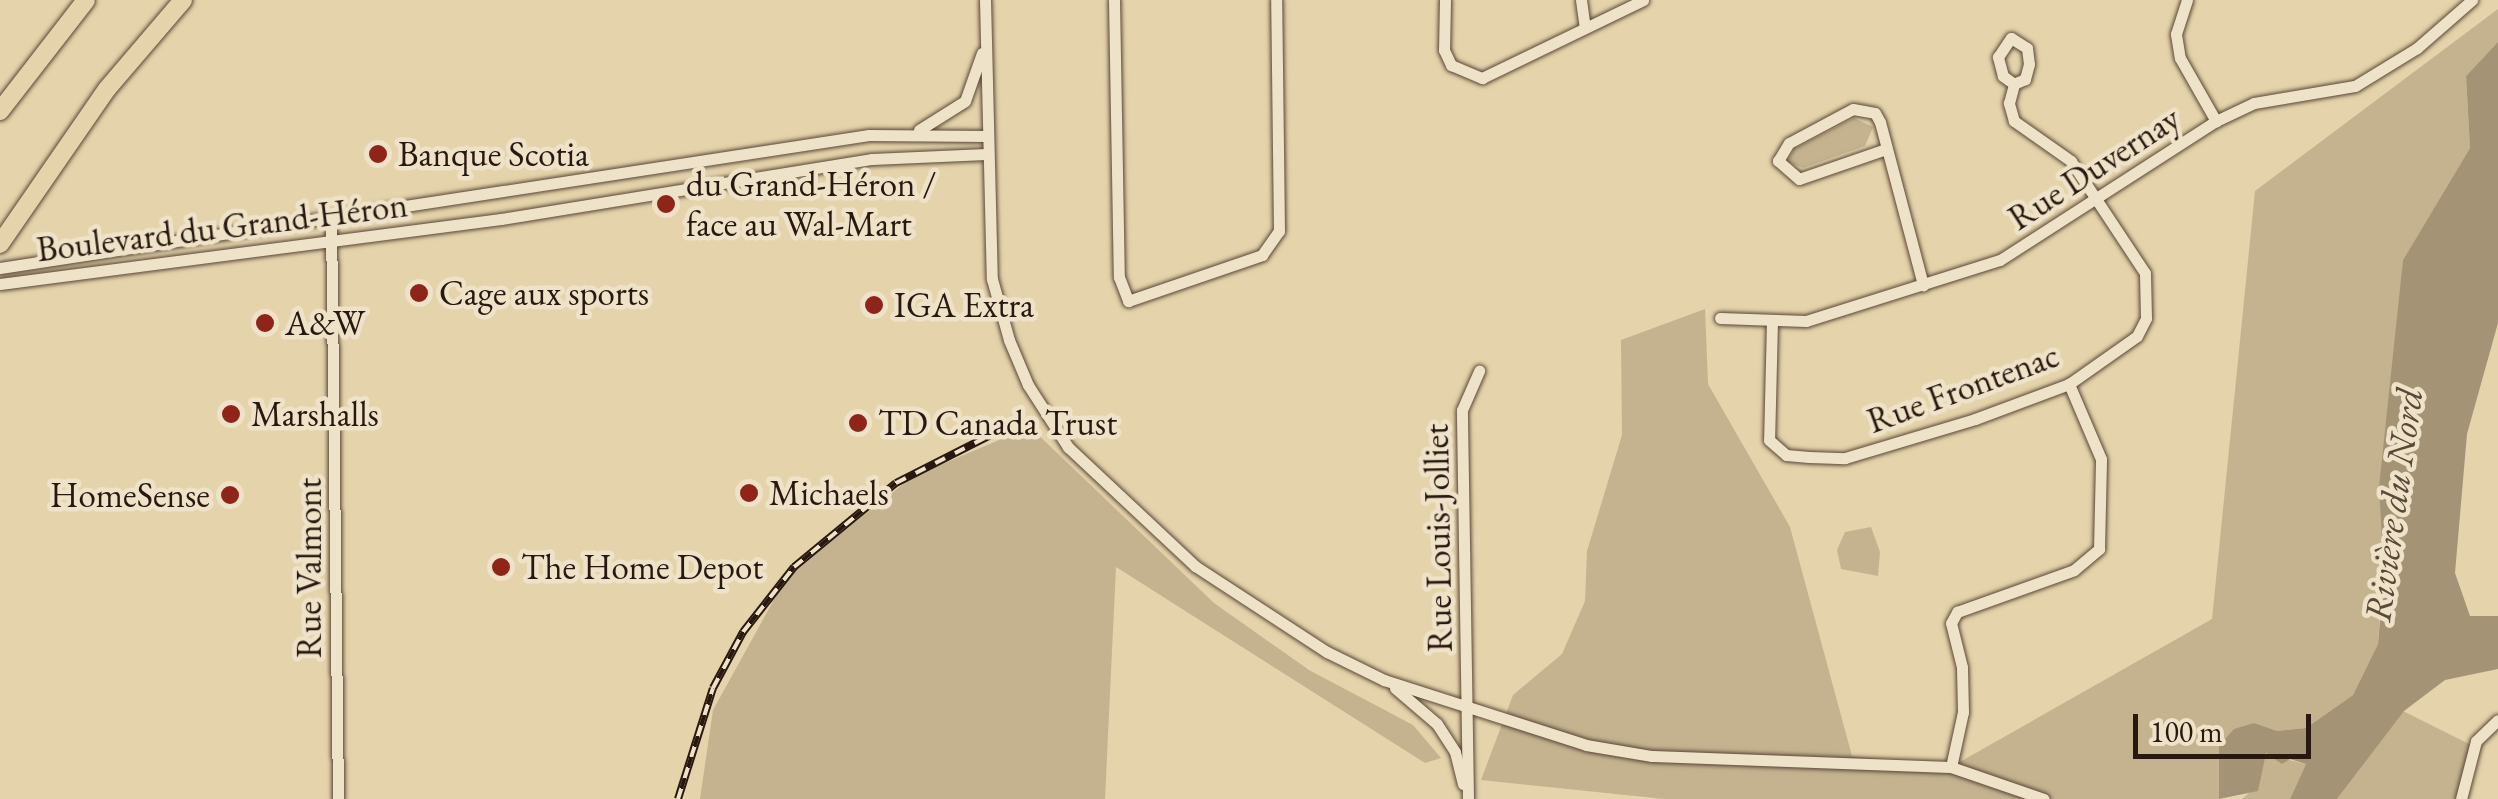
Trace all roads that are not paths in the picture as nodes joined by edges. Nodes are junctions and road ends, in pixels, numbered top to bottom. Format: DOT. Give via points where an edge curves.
graph roads {
  1 [pos="77,0"];
  2 [pos="86,0"];
  3 [pos="183,0"];
  4 [pos="985,0"];
  5 [pos="1114,0"];
  6 [pos="1276,0"];
  7 [pos="1445,0"];
  8 [pos="1581,0"];
  9 [pos="1643,0"];
  10 [pos="2187,0"];
  11 [pos="2472,0"];
  12 [pos="1585,28"];
  13 [pos="56,37"];
  14 [pos="986,44"];
  15 [pos="2014,84"];
  16 [pos="0,111"];
  17 [pos="2216,121"];
  18 [pos="905,134"];
  19 [pos="987,136"];
  20 [pos="1886,149"];
  21 [pos="986,154"];
  22 [pos="2097,201"];
  23 [pos="330,217"];
  24 [pos="329,242"];
  25 [pos="0,244"];
  26 [pos="0,268"];
  27 [pos="6,283"];
  28 [pos="1922,286"];
  29 [pos="1720,318"];
  30 [pos="1772,320"];
  31 [pos="1480,371"];
  32 [pos="2068,384"];
  33 [pos="1384,680"];
  34 [pos="1467,708"];
  35 [pos="2498,720"];
  36 [pos="1951,767"];
  37 [pos="338,799"];
  38 [pos="1468,799"];
  39 [pos="2044,799"];
  40 [pos="2461,799"];
  1 -- 13 [label="highway"];
  2 -- 13 [label="highway"];
  3 -- 25 [label="highway" via="107,89"];
  4 -- 14 [label="street"];
  5 -- 6 [label="street" via="1118,277 1128,302 1262,255 1279,231"];
  7 -- 12 [label="street" via="1444,50 1465,75 1482,78"];
  8 -- 12 [label="street"];
  9 -- 12 [label="street"];
  10 -- 17 [label="street" via="2176,34 2180,58"];
  11 -- 17 [label="street, Rue Duvernay" via="2417,48 2355,86 2254,103"];
  13 -- 16 [label="highway"];
  14 -- 18 [label="street" via="965,101 945,119"];
  14 -- 19 [label="street"];
  15 -- 22 [label="street, Rue Frontenac" via="2014,121 2058,147"];
  17 -- 22 [label="street, Rue Duvernay"];
  18 -- 19 [label="street, Boulevard du Grand-Héron"];
  18 -- 23 [label="street, Boulevard du Grand-Héron"];
  19 -- 21 [label="street"];
  20 -- 20 [label="street" via="1880,122 1865,107 1789,144 1778,162 1799,179"];
  20 -- 28 [label="street"];
  21 -- 24 [label="street, Boulevard du Grand-Héron" via="872,159"];
  21 -- 33 [label="street" via="992,279 1028,385 1068,447 1195,566 1327,652"];
  22 -- 28 [label="street, Rue Duvernay" via="2021,250"];
  22 -- 32 [label="street, Rue Frontenac" via="2144,273 2146,318 2137,336"];
  23 -- 24 [label="street, Rue Valmont"];
  23 -- 26 [label="street, Boulevard du Grand-Héron"];
  24 -- 27 [label="street, Boulevard du Grand-Héron"];
  24 -- 37 [label="street, Rue Valmont"];
  28 -- 30 [label="street, Rue Duvernay" via="1806,321"];
  29 -- 30 [label="street, Rue Duvernay"];
  30 -- 32 [label="street, Rue Frontenac" via="1769,440 1786,455 1844,458"];
  31 -- 34 [label="street, Rue Louis-Jolliet" via="1462,410"];
  32 -- 36 [label="street" via="2101,459 2099,549 2074,570 1956,612 1951,623 1962,667 1963,712"];
  33 -- 34 [label="street"];
  33 -- 38 [label="street" via="1437,724 1455,752"];
  34 -- 36 [label="street" via="1586,745 1652,756"];
  34 -- 38 [label="street, Rue Louis-Jolliet"];
  35 -- 40 [label="street" via="2476,741"];
  36 -- 39 [label="street"];
}
